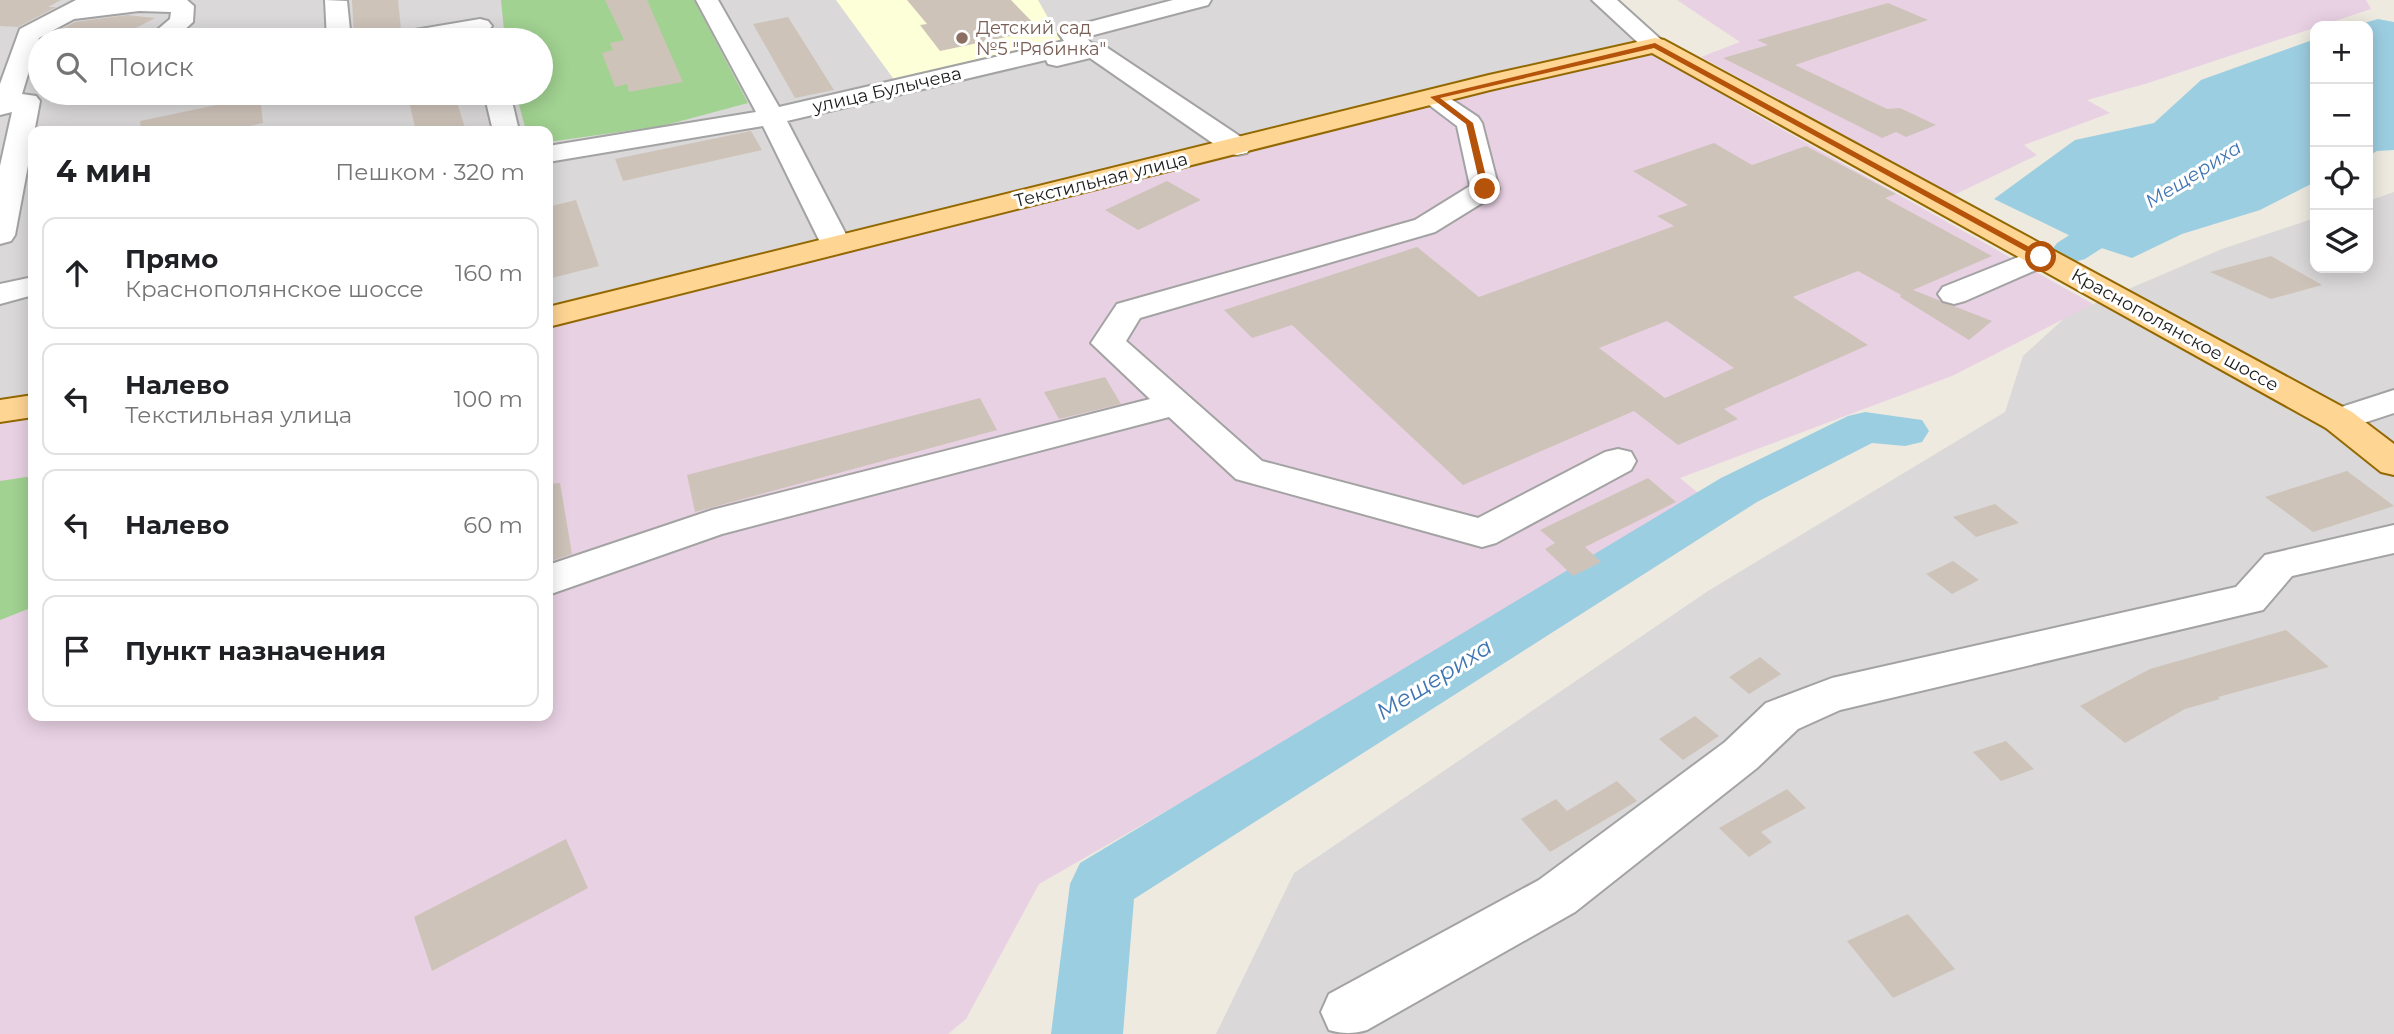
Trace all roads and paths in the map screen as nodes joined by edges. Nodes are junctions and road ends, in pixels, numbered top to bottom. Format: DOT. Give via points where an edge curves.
graph roads {
  1 [pos="93,0"];
  2 [pos="473,0"];
  3 [pos="707,0"];
  4 [pos="1200,0"];
  5 [pos="1603,0"];
  6 [pos="336,1"];
  7 [pos="162,2"];
  8 [pos="69,13"];
  9 [pos="40,28"];
  10 [pos="173,28"];
  11 [pos="338,28"];
  12 [pos="480,28"];
  13 [pos="28,34"];
  14 [pos="0,37"];
  15 [pos="1655,45"];
  16 [pos="13,81"];
  17 [pos="1433,97"];
  18 [pos="500,105"];
  19 [pos="774,121"];
  20 [pos="505,126"];
  21 [pos="1237,147"];
  22 [pos="553,153"];
  23 [pos="0,235"];
  24 [pos="836,243"];
  25 [pos="2041,257"];
  26 [pos="28,287"];
  27 [pos="0,294"];
  28 [pos="1954,294"];
  29 [pos="553,316"];
  30 [pos="2394,401"];
  31 [pos="1175,404"];
  32 [pos="28,407"];
  33 [pos="0,411"];
  34 [pos="2339,421"];
  35 [pos="1618,461"];
  36 [pos="2394,463"];
  37 [pos="2394,539"];
  38 [pos="553,578"];
  39 [pos="1348,1012"];
  1 -- 8 [label="street"];
  2 -- 12 [label="street"];
  3 -- 19 [label="street"];
  4 -- 19 [label="street, улица Булычева" via="1071,34 1080,45"];
  5 -- 15 [label="street"];
  6 -- 11 [label="street"];
  7 -- 8 [label="street"];
  7 -- 10 [label="street" via="183,6 181,22"];
  8 -- 9 [label="street"];
  13 -- 14 [label="street"];
  13 -- 16 [label="street"];
  15 -- 17 [label="main road, Текстильная улица"];
  15 -- 25 [label="main road, Краснополянское шоссе"];
  16 -- 23 [label="street" via="27,102"];
  17 -- 21 [label="main road, Текстильная улица"];
  17 -- 31 [label="street" via="1469,123 1485,189 1425,226 1128,311 1108,343"];
  18 -- 20 [label="street"];
  19 -- 21 [label="street" via="1094,50"];
  19 -- 22 [label="street, улица Булычева"];
  19 -- 24 [label="street"];
  21 -- 24 [label="main road, Текстильная улица"];
  24 -- 29 [label="main road, Текстильная улица"];
  25 -- 28 [label="street"];
  25 -- 34 [label="main road, Краснополянское шоссе"];
  26 -- 27 [label="street"];
  30 -- 34 [label="street"];
  31 -- 35 [label="street" via="1249,470 1482,533"];
  31 -- 38 [label="street" via="712,523"];
  32 -- 33 [label="main road"];
  34 -- 36 [label="main road, Краснополянское шоссе"];
  37 -- 39 [label="street" via="2279,565 2249,599 1832,695 1782,716 1741,755 1557,896"];
}
